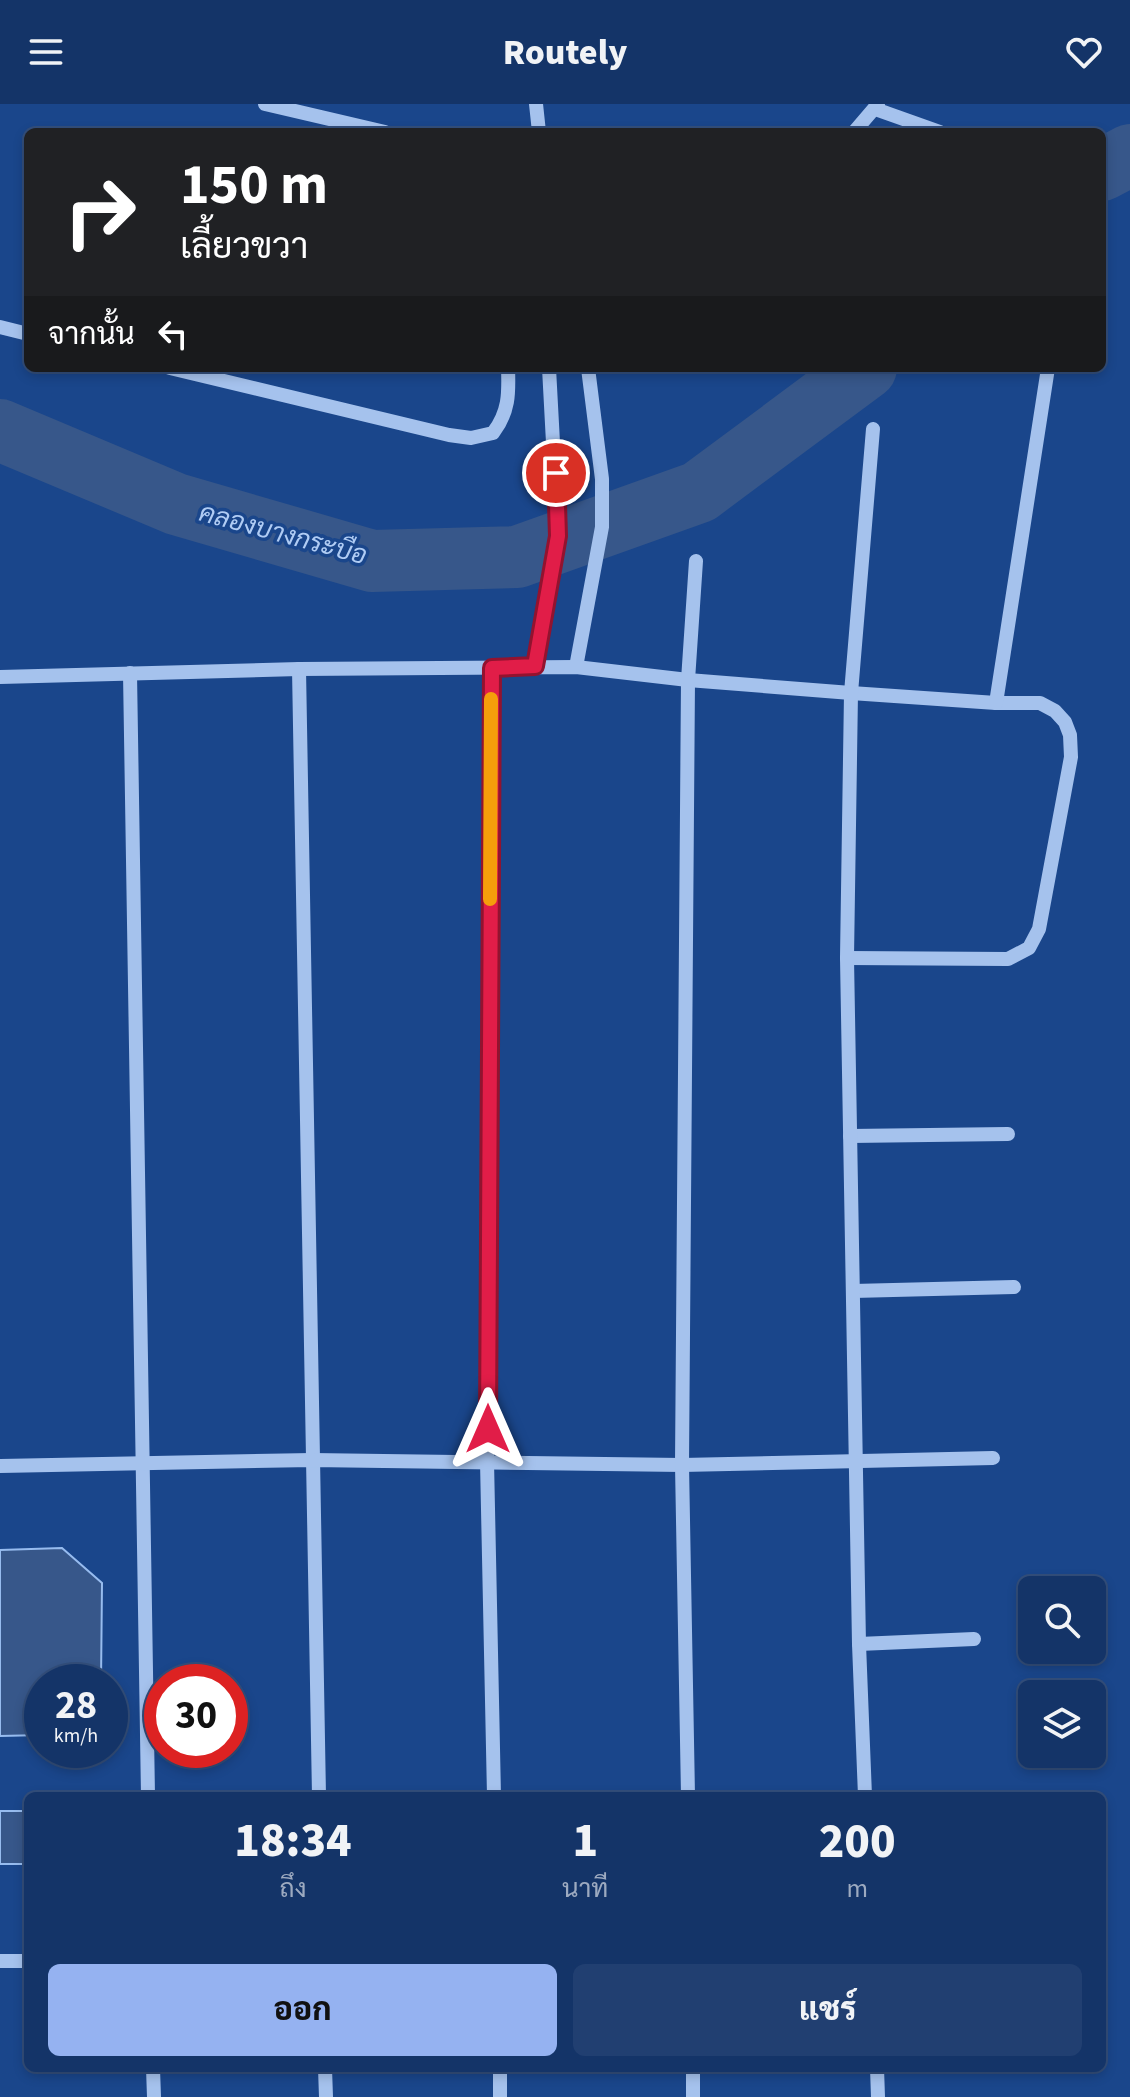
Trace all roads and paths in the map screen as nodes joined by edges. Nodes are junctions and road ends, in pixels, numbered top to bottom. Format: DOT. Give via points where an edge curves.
graph roads {
  1 [pos="265,104"];
  2 [pos="536,104"];
  3 [pos="877,107"];
  4 [pos="368,128"];
  5 [pos="539,128"];
  6 [pos="858,128"];
  7 [pos="930,128"];
  8 [pos="0,327"];
  9 [pos="24,333"];
  10 [pos="187,372"];
  11 [pos="508,372"];
  12 [pos="549,372"];
  13 [pos="589,372"];
  14 [pos="1047,372"];
  15 [pos="873,429"];
  16 [pos="696,561"];
  17 [pos="535,666"];
  18 [pos="576,667"];
  19 [pos="492,668"];
  20 [pos="299,669"];
  21 [pos="130,673"];
  22 [pos="0,677"];
  23 [pos="688,680"];
  24 [pos="851,693"];
  25 [pos="996,703"];
  26 [pos="847,958"];
  27 [pos="1008,1134"];
  28 [pos="850,1136"];
  29 [pos="1014,1287"];
  30 [pos="853,1291"];
  31 [pos="993,1458"];
  32 [pos="312,1460"];
  33 [pos="487,1461"];
  34 [pos="856,1462"];
  35 [pos="141,1463"];
  36 [pos="682,1465"];
  37 [pos="0,1466"];
  38 [pos="974,1639"];
  39 [pos="859,1644"];
  40 [pos="148,1792"];
  41 [pos="319,1792"];
  42 [pos="494,1792"];
  43 [pos="688,1792"];
  44 [pos="865,1792"];
  45 [pos="0,1961"];
  46 [pos="24,1961"];
  47 [pos="153,2072"];
  48 [pos="325,2072"];
  49 [pos="500,2072"];
  50 [pos="693,2072"];
  51 [pos="877,2072"];
  52 [pos="154,2097"];
  53 [pos="326,2097"];
  54 [pos="500,2097"];
  55 [pos="693,2097"];
  56 [pos="878,2097"];
  1 -- 4 [label="street"];
  2 -- 5 [label="street"];
  3 -- 6 [label="street"];
  3 -- 7 [label="street"];
  8 -- 9 [label="street"];
  10 -- 11 [label="street" via="471,438 493,433 503,420"];
  12 -- 17 [label="street" via="558,536"];
  13 -- 18 [label="street" via="602,479 602,527"];
  14 -- 25 [label="street"];
  15 -- 24 [label="street"];
  16 -- 23 [label="street"];
  17 -- 18 [label="street"];
  17 -- 19 [label="street"];
  18 -- 23 [label="street"];
  19 -- 20 [label="street"];
  19 -- 33 [label="street"];
  20 -- 21 [label="street"];
  20 -- 32 [label="street"];
  21 -- 22 [label="street"];
  21 -- 35 [label="street"];
  23 -- 24 [label="street"];
  23 -- 36 [label="street"];
  24 -- 25 [label="street"];
  24 -- 26 [label="street"];
  25 -- 26 [label="street" via="1040,703 1055,711 1070,735 1071,757 1039,929 1029,948 1008,959"];
  26 -- 28 [label="street"];
  27 -- 28 [label="street"];
  28 -- 30 [label="street"];
  29 -- 30 [label="street"];
  30 -- 34 [label="street"];
  31 -- 34 [label="street"];
  32 -- 33 [label="street"];
  32 -- 35 [label="street"];
  32 -- 41 [label="street"];
  33 -- 36 [label="street"];
  33 -- 42 [label="street"];
  34 -- 36 [label="street"];
  34 -- 39 [label="street"];
  35 -- 37 [label="street"];
  35 -- 40 [label="street"];
  36 -- 43 [label="street"];
  38 -- 39 [label="street"];
  39 -- 44 [label="street"];
  45 -- 46 [label="street"];
  47 -- 52 [label="street"];
  48 -- 53 [label="street"];
  49 -- 54 [label="street"];
  50 -- 55 [label="street"];
  51 -- 56 [label="street"];
}
